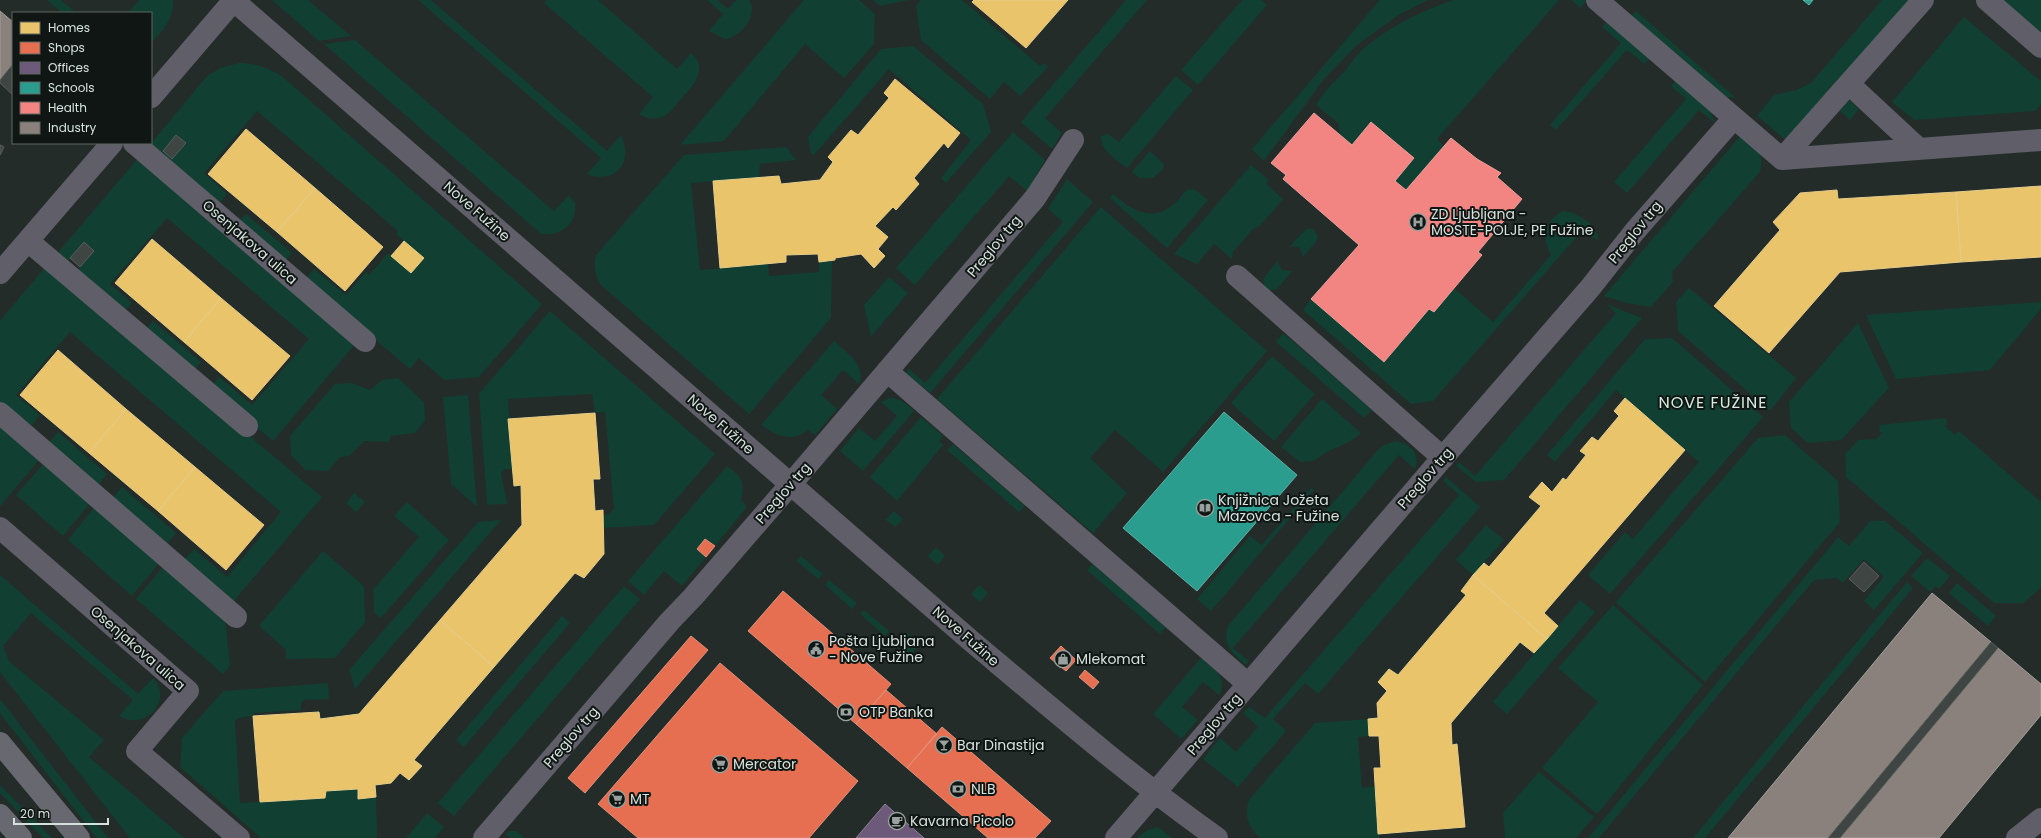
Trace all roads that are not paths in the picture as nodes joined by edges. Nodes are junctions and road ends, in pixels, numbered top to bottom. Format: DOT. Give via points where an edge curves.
graph roads {
  1 [pos="233,0"];
  2 [pos="1597,0"];
  3 [pos="1923,0"];
  4 [pos="1987,0"];
  5 [pos="2041,47"];
  6 [pos="1849,84"];
  7 [pos="152,96"];
  8 [pos="1733,118"];
  9 [pos="2037,136"];
  10 [pos="1073,140"];
  11 [pos="111,144"];
  12 [pos="135,144"];
  13 [pos="1919,149"];
  14 [pos="1782,159"];
  15 [pos="28,241"];
  16 [pos="0,273"];
  17 [pos="1237,276"];
  18 [pos="365,341"];
  19 [pos="887,371"];
  20 [pos="0,413"];
  21 [pos="247,426"];
  22 [pos="1443,458"];
  23 [pos="790,485"];
  24 [pos="0,528"];
  25 [pos="236,617"];
  26 [pos="1248,684"];
  27 [pos="0,744"];
  28 [pos="1156,792"];
  29 [pos="0,814"];
  30 [pos="2041,819"];
  31 [pos="22,838"];
  32 [pos="79,838"];
  33 [pos="239,838"];
  34 [pos="484,838"];
  35 [pos="1116,838"];
  36 [pos="1217,838"];
  37 [pos="2017,838"];
  1 -- 7 [label="street"];
  1 -- 23 [label="street, Nove Fužine"];
  2 -- 8 [label="street"];
  3 -- 6 [label="street"];
  4 -- 5 [label="street"];
  6 -- 13 [label="street"];
  6 -- 14 [label="street"];
  8 -- 14 [label="street"];
  8 -- 22 [label="street, Preglov trg"];
  9 -- 13 [label="street"];
  10 -- 19 [label="street, Preglov trg" via="1035,198"];
  11 -- 15 [label="street"];
  12 -- 18 [label="street, Osenjakova ulica"];
  13 -- 14 [label="street"];
  15 -- 16 [label="street"];
  15 -- 21 [label="street"];
  17 -- 22 [label="street"];
  19 -- 23 [label="street, Preglov trg"];
  19 -- 26 [label="street"];
  20 -- 25 [label="street"];
  22 -- 26 [label="street, Preglov trg"];
  23 -- 28 [label="street, Nove Fužine" via="1056,712"];
  23 -- 34 [label="street, Preglov trg"];
  24 -- 33 [label="street, Osenjakova ulica" via="188,691 137,751"];
  26 -- 28 [label="street, Preglov trg"];
  27 -- 32 [label="main road"];
  28 -- 35 [label="street, Preglov trg"];
  28 -- 36 [label="street, Nove Fužine"];
  29 -- 31 [label="main road"];
  30 -- 37 [label="street"];
}
